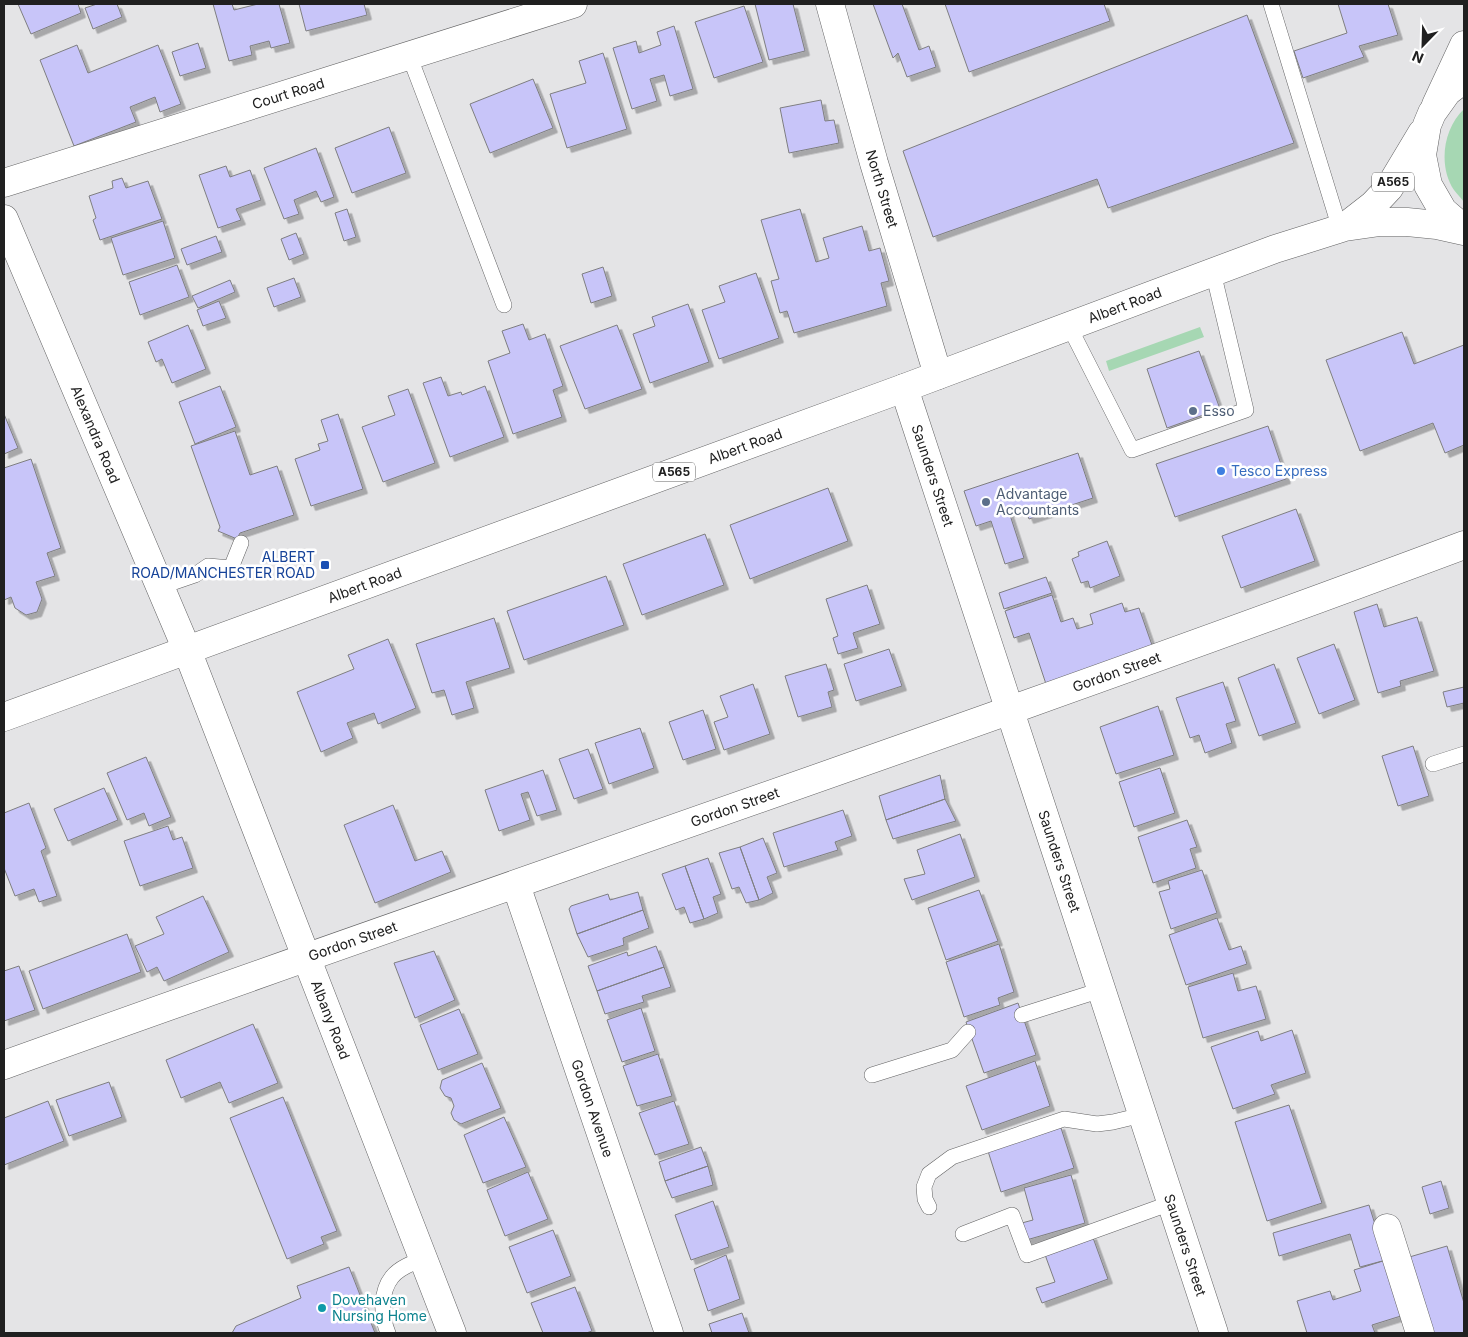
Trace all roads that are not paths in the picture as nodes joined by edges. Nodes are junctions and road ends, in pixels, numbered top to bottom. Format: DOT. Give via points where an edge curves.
graph roads {
  1 [pos="573,4"];
  2 [pos="830,4"];
  3 [pos="1271,4"];
  4 [pos="1464,45"];
  5 [pos="409,55"];
  6 [pos="1464,79"];
  7 [pos="1429,119"];
  8 [pos="4,183"];
  9 [pos="4,219"];
  10 [pos="1343,228"];
  11 [pos="1464,230"];
  12 [pos="1213,272"];
  13 [pos="504,305"];
  14 [pos="1069,326"];
  15 [pos="938,375"];
  16 [pos="904,388"];
  17 [pos="241,543"];
  18 [pos="1462,551"];
  19 [pos="160,586"];
  20 [pos="187,650"];
  21 [pos="1010,711"];
  22 [pos="4,717"];
  23 [pos="1464,754"];
  24 [pos="1433,764"];
  25 [pos="516,885"];
  26 [pos="305,957"];
  27 [pos="1102,990"];
  28 [pos="1022,1015"];
  29 [pos="968,1032"];
  30 [pos="4,1065"];
  31 [pos="872,1075"];
  32 [pos="1142,1115"];
  33 [pos="1171,1203"];
  34 [pos="929,1207"];
  35 [pos="1387,1228"];
  36 [pos="963,1234"];
  37 [pos="422,1259"];
  38 [pos="388,1333"];
  39 [pos="452,1333"];
  40 [pos="669,1333"];
  41 [pos="1214,1333"];
  42 [pos="1420,1333"];
  1 -- 5 [label="main road, Court Road"];
  2 -- 15 [label="main road, North Street"];
  3 -- 10 [label="lane"];
  4 -- 7 [label="main road"];
  5 -- 8 [label="main road, Court Road"];
  5 -- 13 [label="lane"];
  6 -- 7 [label="main road, A565" via="1447,92"];
  7 -- 10 [label="main road, Albert Road / A565" via="1389,188"];
  7 -- 11 [label="main road, A565" via="1422,155 1428,185 1443,212"];
  9 -- 19 [label="main road, Alexandra Road"];
  10 -- 11 [label="main road, Albert Road / A565" via="1406,222"];
  10 -- 12 [label="main road, Albert Road / A565"];
  12 -- 14 [label="main road, Albert Road / A565"];
  12 -- 14 [label="lane" via="1246,410 1132,450"];
  14 -- 15 [label="main road, Albert Road / A565"];
  15 -- 16 [label="main road, Albert Road / A565"];
  16 -- 20 [label="main road, Albert Road / A565"];
  16 -- 21 [label="main road, Saunders Street"];
  17 -- 19 [label="lane" via="230,568 208,566 195,575"];
  18 -- 21 [label="main road, Gordon Street"];
  19 -- 20 [label="main road, Alexandra Road"];
  20 -- 22 [label="main road, Albert Road / A565"];
  20 -- 26 [label="main road, Albany Road"];
  21 -- 25 [label="main road, Gordon Street"];
  21 -- 27 [label="main road, Saunders Street"];
  23 -- 24 [label="lane"];
  25 -- 26 [label="main road, Gordon Street"];
  25 -- 40 [label="main road, Gordon Avenue"];
  26 -- 30 [label="main road, Gordon Street"];
  26 -- 37 [label="main road, Albany Road"];
  27 -- 28 [label="lane"];
  27 -- 32 [label="main road, Saunders Street"];
  29 -- 31 [label="lane" via="952,1050"];
  32 -- 33 [label="main road, Saunders Street"];
  32 -- 34 [label="lane" via="1105,1124 1064,1119 952,1157 928,1174 924,1187"];
  33 -- 36 [label="lane" via="1027,1255 1012,1215"];
  33 -- 41 [label="main road, Saunders Street"];
  35 -- 42 [label="main road"];
  37 -- 38 [label="lane" via="392,1277 383,1302"];
  37 -- 39 [label="main road, Albany Road"];
}
